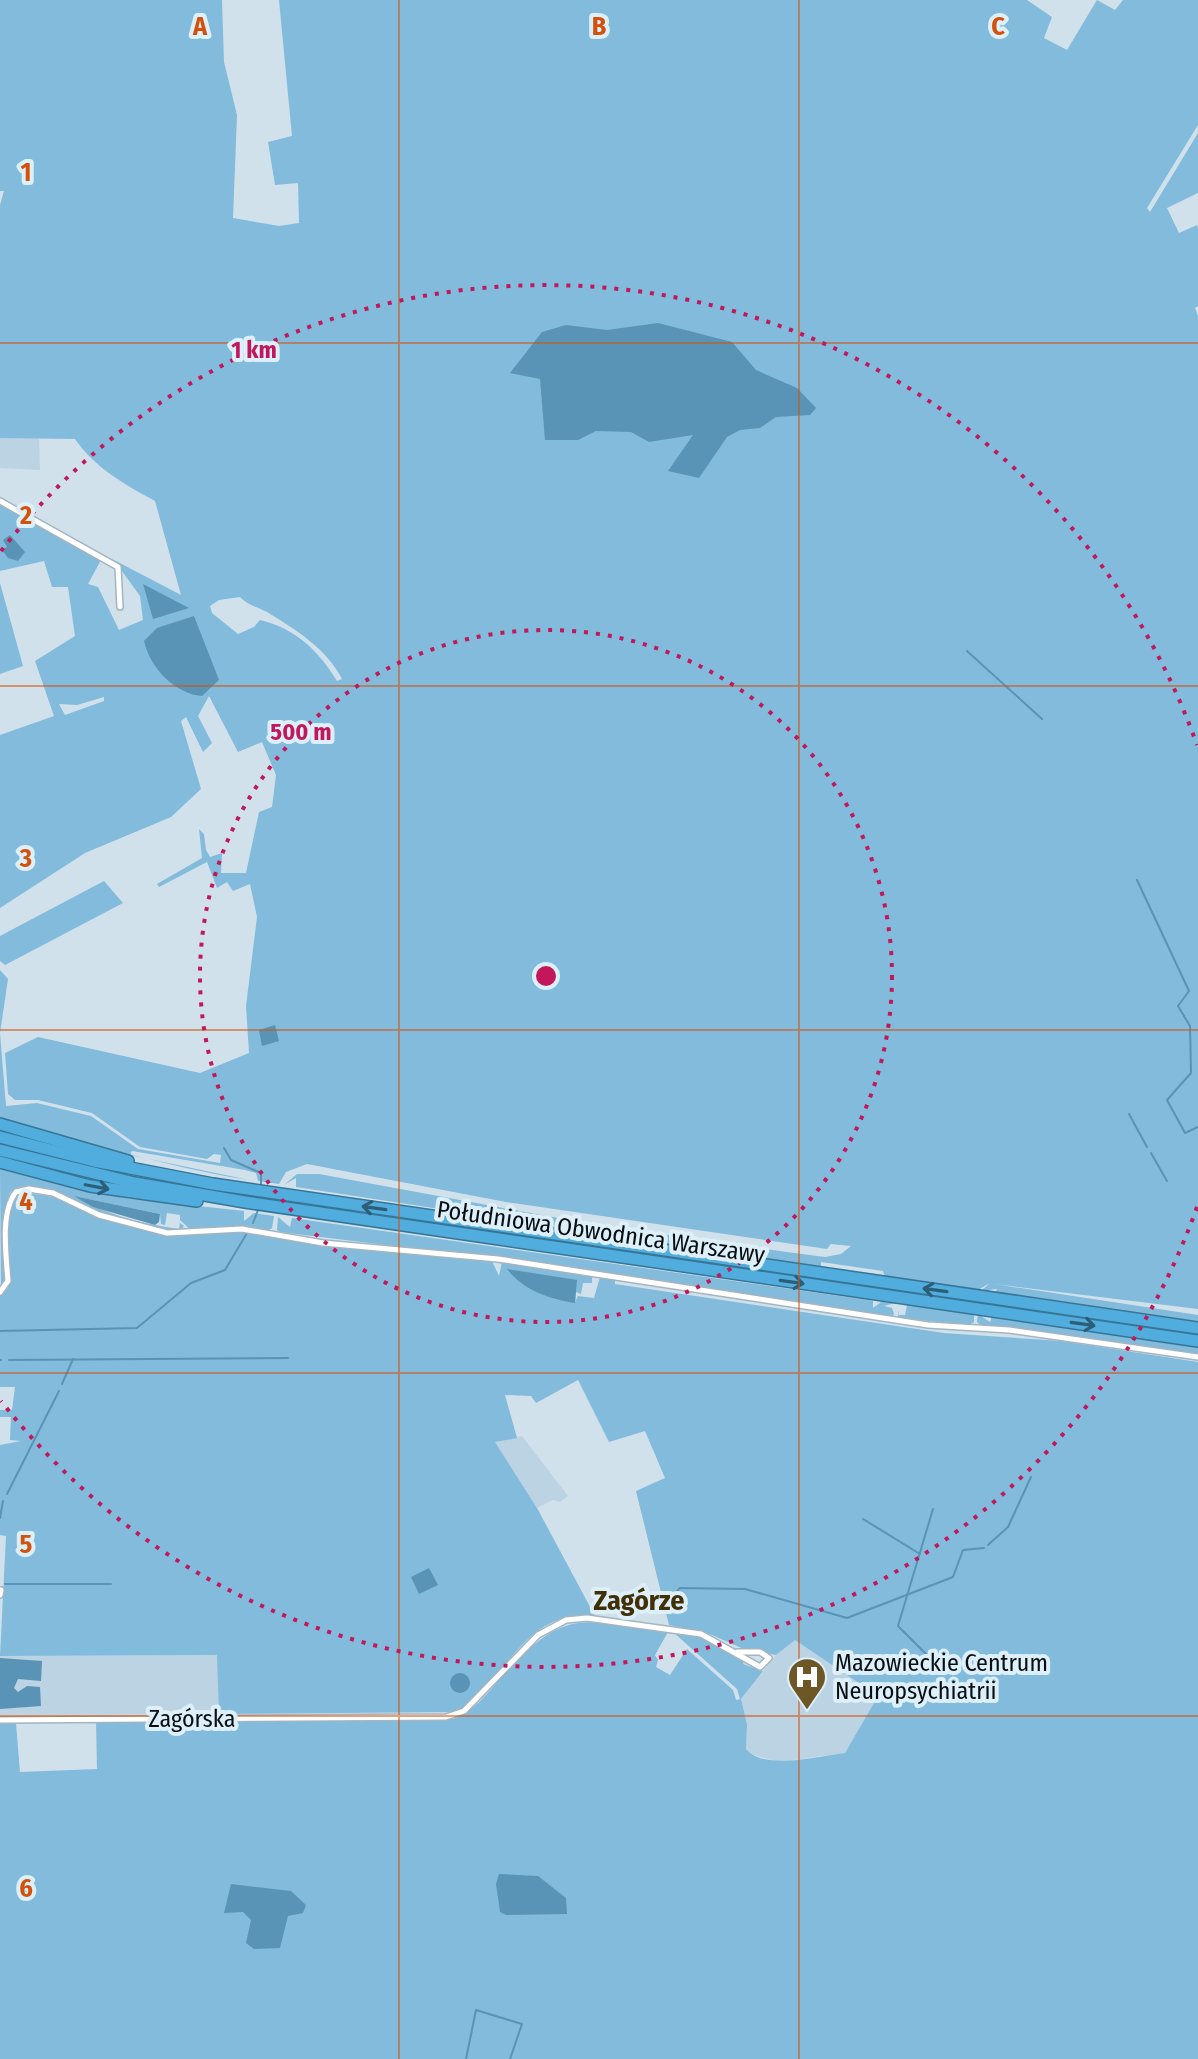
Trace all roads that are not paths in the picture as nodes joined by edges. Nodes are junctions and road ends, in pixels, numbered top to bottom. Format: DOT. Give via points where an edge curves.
graph roads {
  1 [pos="0,501"];
  2 [pos="120,607"];
  3 [pos="0,1124"];
  4 [pos="0,1137"];
  5 [pos="0,1150"];
  6 [pos="0,1162"];
  7 [pos="213,1184"];
  8 [pos="250,1203"];
  9 [pos="0,1292"];
  10 [pos="1198,1328"];
  11 [pos="1198,1341"];
  12 [pos="1198,1357"];
  13 [pos="737,1652"];
  14 [pos="0,1720"];
  1 -- 2 [label="street" via="118,567"];
  3 -- 7 [label="highway"];
  4 -- 7 [label="highway, Południowa Obwodnica Warszawy"];
  5 -- 8 [label="highway, Południowa Obwodnica Warszawy" via="117,1179"];
  6 -- 8 [label="highway, one-way" via="153,1197"];
  10 -- 7 [label="highway, Południowa Obwodnica Warszawy, one-way"];
  8 -- 11 [label="highway, Południowa Obwodnica Warszawy, one-way"];
  9 -- 12 [label="street" via="8,1281 6,1206 16,1192 29,1189 167,1233 242,1229 323,1243 498,1259 928,1325 1009,1330"];
  13 -- 13 [label="street" via="760,1667 769,1658 760,1652"];
  13 -- 14 [label="street, Zagórska" via="701,1634 587,1618 566,1620 538,1635 464,1711 446,1717"];
}
